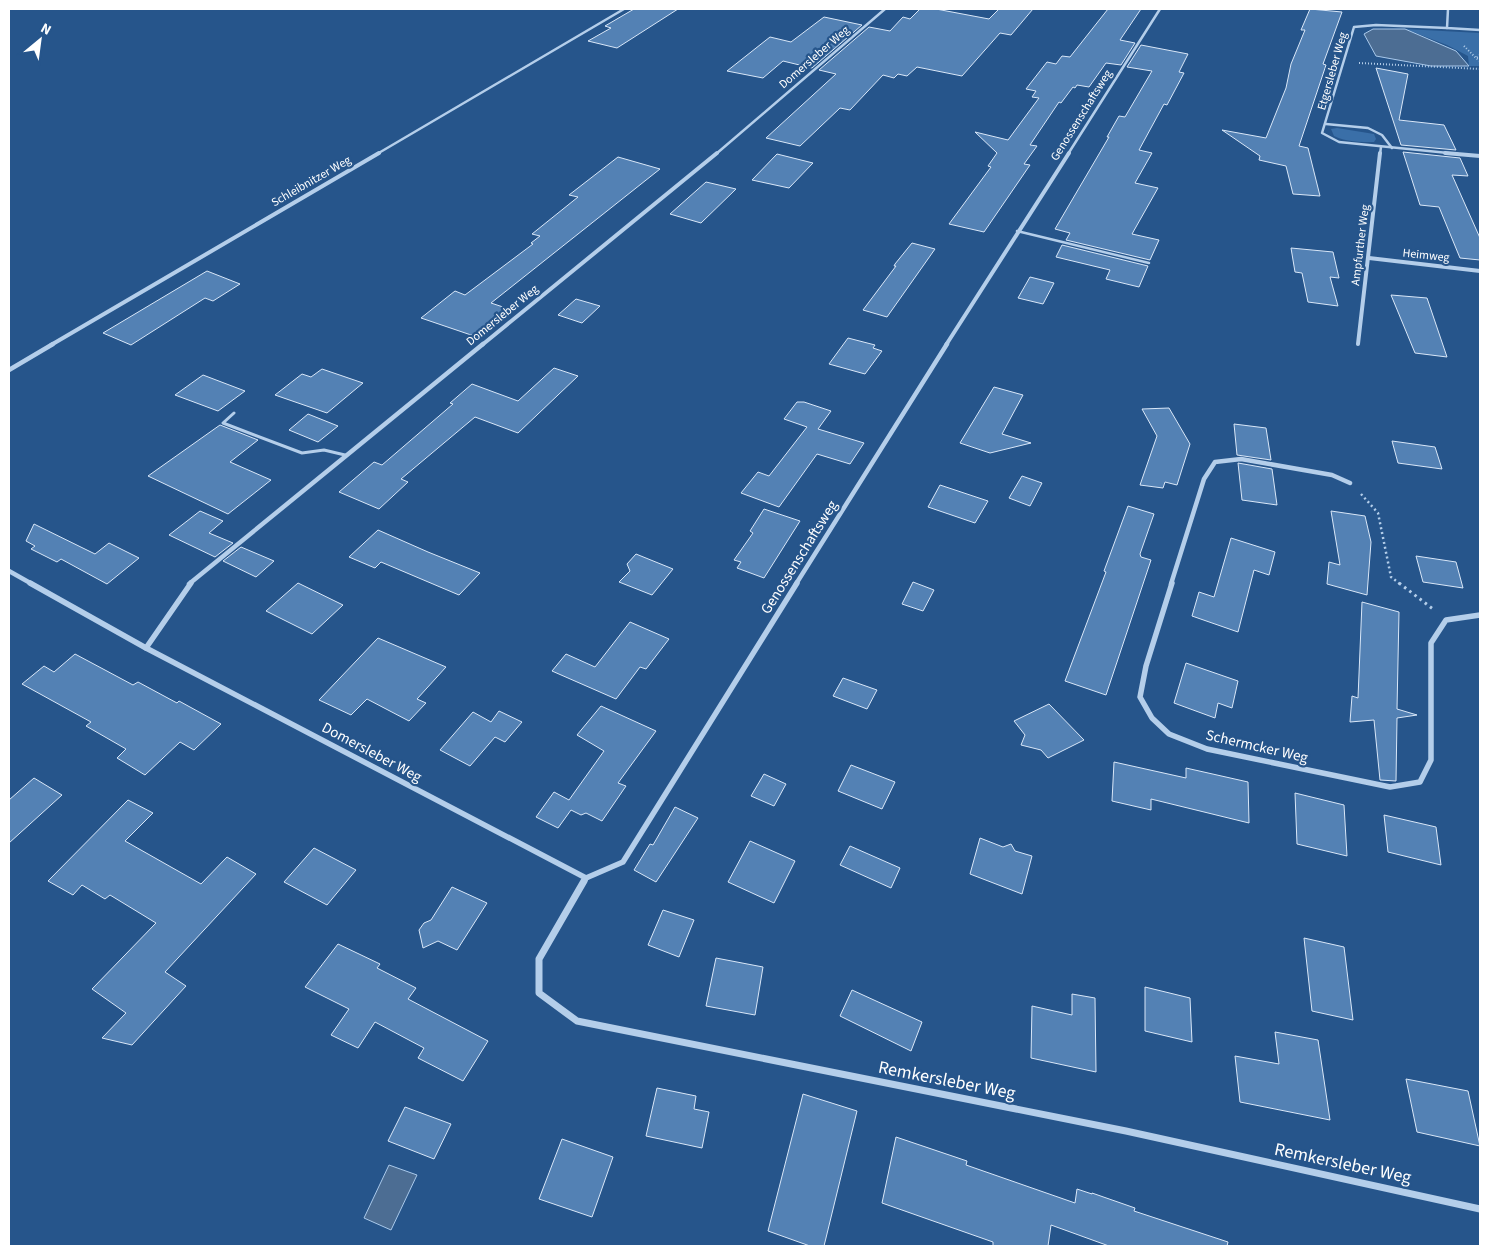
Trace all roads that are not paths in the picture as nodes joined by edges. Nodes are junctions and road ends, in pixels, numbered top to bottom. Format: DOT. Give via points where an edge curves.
graph roads {
  1 [pos="624,9"];
  2 [pos="885,9"];
  3 [pos="1160,9"];
  4 [pos="1448,9"];
  5 [pos="1446,28"];
  6 [pos="1480,30"];
  7 [pos="1326,124"];
  8 [pos="1381,147"];
  9 [pos="1392,148"];
  10 [pos="1480,156"];
  11 [pos="1017,231"];
  12 [pos="1369,258"];
  13 [pos="1148,263"];
  14 [pos="1480,271"];
  15 [pos="1358,344"];
  16 [pos="9,370"];
  17 [pos="234,413"];
  18 [pos="345,455"];
  19 [pos="1350,483"];
  20 [pos="9,571"];
  21 [pos="1480,615"];
  22 [pos="146,648"];
  23 [pos="586,878"];
  24 [pos="1480,1209"];
  1 -- 16 [label="street, Schleibnitzer Weg"];
  2 -- 18 [label="street, Domersleber Weg" via="718,152"];
  3 -- 11 [label="street, Genossenschaftsweg"];
  4 -- 5 [label="street"];
  5 -- 6 [label="street, Etgersleber Weg"];
  5 -- 7 [label="street, Etgersleber Weg" via="1376,24 1354,27"];
  7 -- 8 [label="street, Etgersleber Weg" via="1322,133 1340,142"];
  7 -- 9 [label="street, Etgersleber Weg" via="1368,128 1382,135"];
  8 -- 9 [label="street, Etgersleber Weg"];
  8 -- 12 [label="street, Ampfurther Weg"];
  9 -- 10 [label="street, Etgersleber Weg"];
  11 -- 13 [label="lane"];
  11 -- 23 [label="street, Genossenschaftsweg" via="623,862"];
  12 -- 14 [label="street, Heimweg"];
  12 -- 15 [label="street, Ampfurther Weg"];
  17 -- 18 [label="lane" via="224,422 302,453 324,450"];
  18 -- 22 [label="street, Domersleber Weg" via="188,585"];
  19 -- 21 [label="street, Schermcker Weg" via="1332,475 1241,459 1215,462 1204,479 1146,666 1140,697 1152,718 1169,734 1207,749 1390,787 1420,782 1430,760 1432,643 1446,620"];
  20 -- 22 [label="street, Domersleber Weg"];
  22 -- 23 [label="street, Domersleber Weg"];
  23 -- 24 [label="street, Remkersleber Weg" via="539,960 540,993 577,1021 1126,1131"];
}
